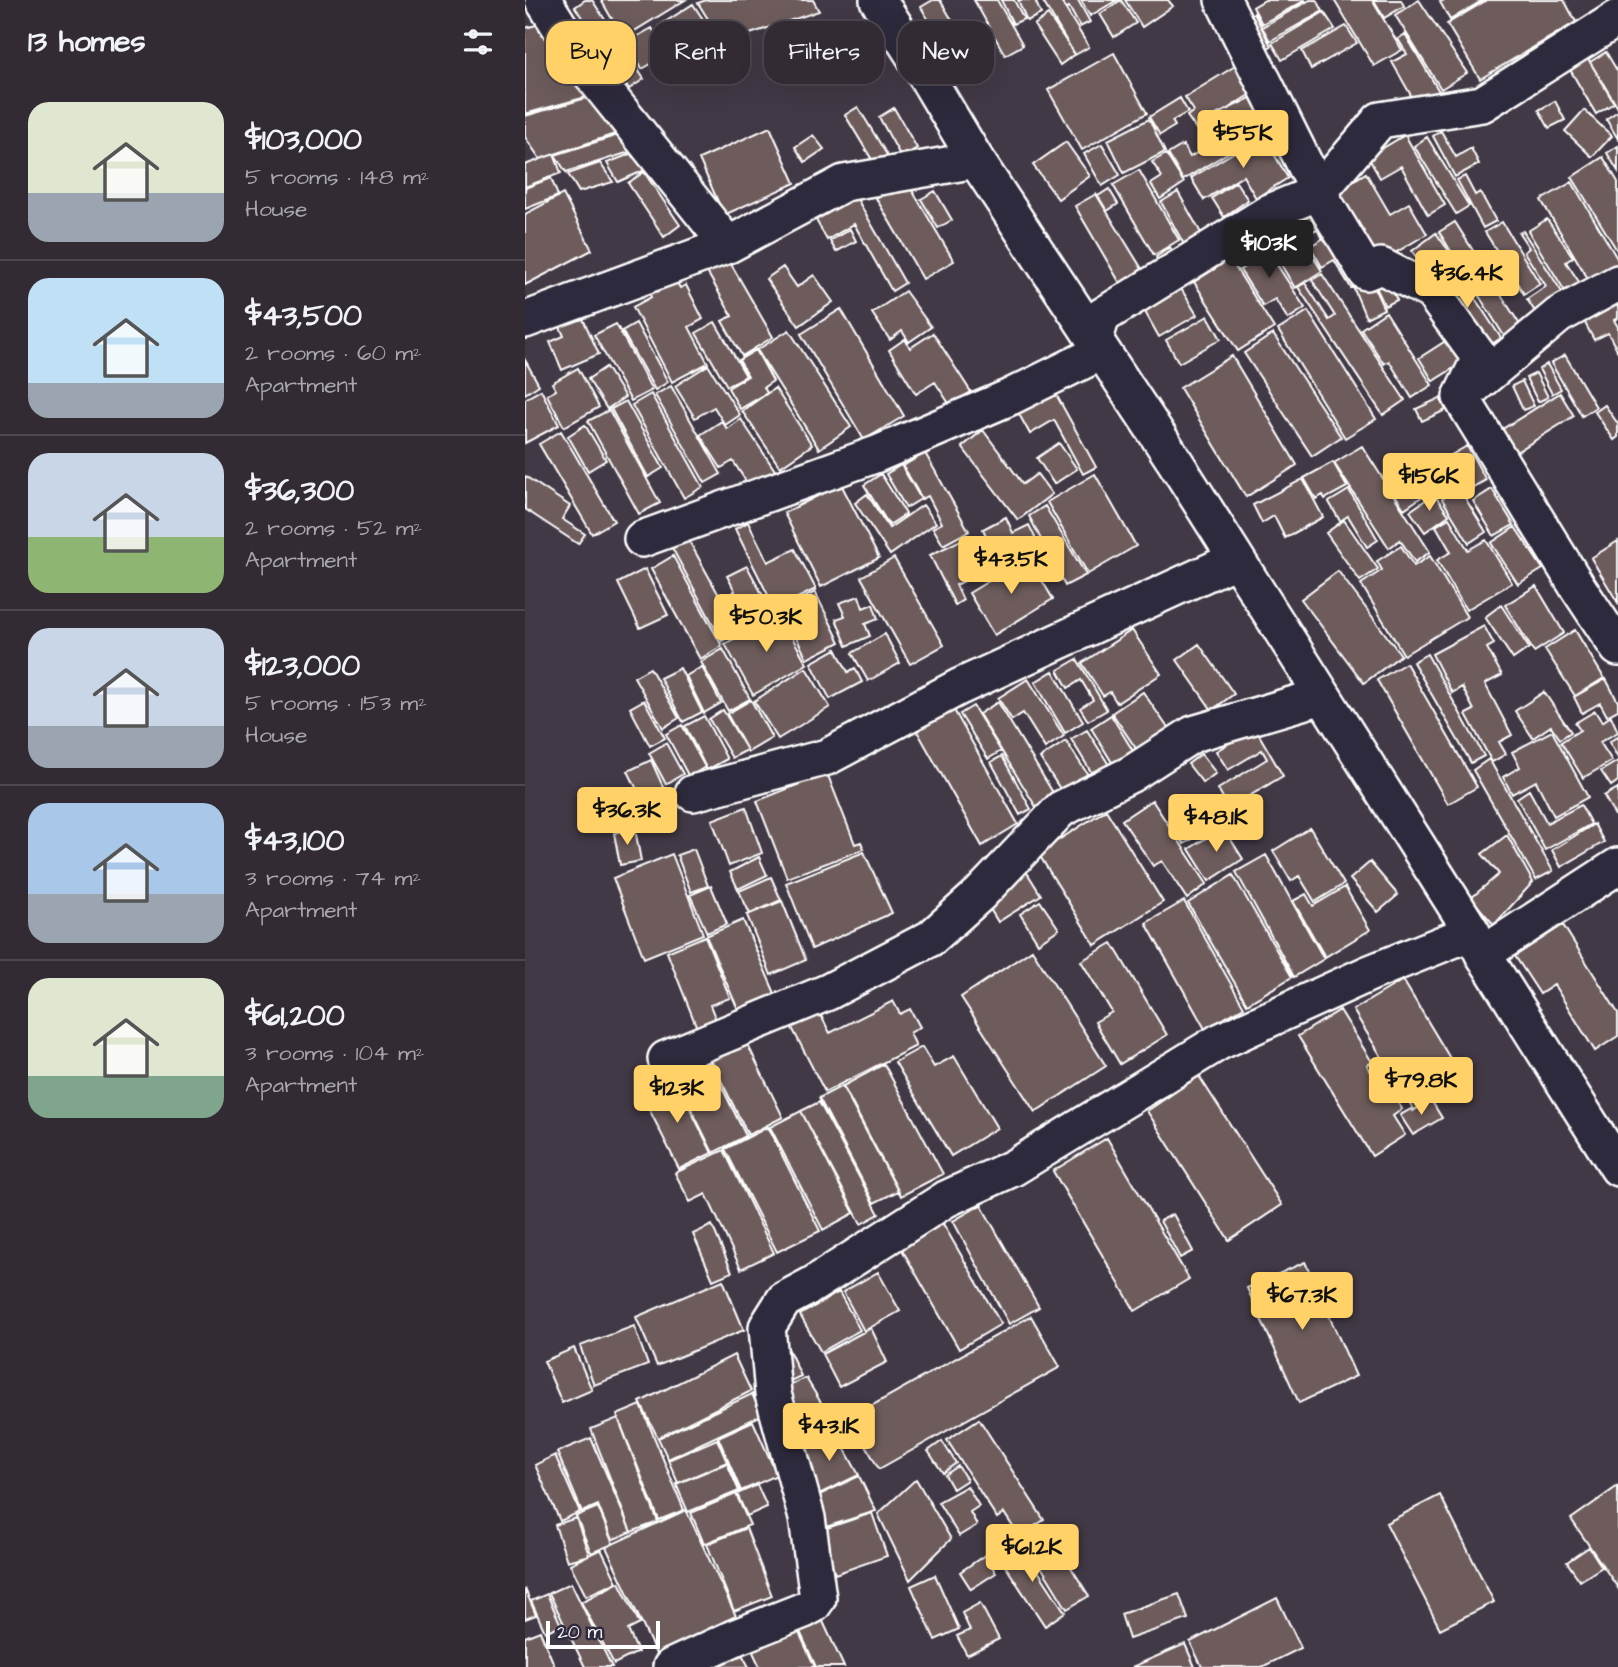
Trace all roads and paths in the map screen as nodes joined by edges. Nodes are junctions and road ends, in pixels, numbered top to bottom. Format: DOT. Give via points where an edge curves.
graph roads {
  1 [pos="543,0"];
  2 [pos="878,0"];
  3 [pos="1223,0"];
  4 [pos="1613,16"];
  5 [pos="976,160"];
  6 [pos="1319,192"];
  7 [pos="727,245"];
  8 [pos="1618,283"];
  9 [pos="525,320"];
  10 [pos="1098,345"];
  11 [pos="1461,397"];
  12 [pos="642,539"];
  13 [pos="1235,560"];
  14 [pos="1618,648"];
  15 [pos="1322,696"];
  16 [pos="693,793"];
  17 [pos="1618,866"];
  18 [pos="1478,943"];
  19 [pos="666,1059"];
  20 [pos="1618,1167"];
  21 [pos="671,1667"];
  1 -- 7 [label="street" via="584,65"];
  2 -- 5 [label="street"];
  3 -- 6 [label="street"];
  4 -- 6 [label="street" via="1482,104 1380,120"];
  5 -- 7 [label="street" via="843,183"];
  5 -- 10 [label="street"];
  6 -- 10 [label="street" via="1271,212 1103,316"];
  6 -- 11 [label="street" via="1366,272 1381,266 1432,292 1480,358"];
  7 -- 9 [label="street"];
  8 -- 11 [label="street" via="1559,315"];
  10 -- 12 [label="street" via="1010,397 877,454"];
  10 -- 13 [label="street"];
  11 -- 14 [label="street"];
  13 -- 15 [label="street"];
  13 -- 16 [label="street" via="960,687 827,757"];
  15 -- 18 [label="street"];
  15 -- 19 [label="street" via="1193,734 1131,774 1061,809 931,938 828,992"];
  17 -- 18 [label="street"];
  18 -- 20 [label="street"];
  18 -- 21 [label="street" via="1370,973 1219,1042 1013,1168 946,1199 784,1300 767,1327 773,1394 807,1518 818,1598 804,1610"];
}
